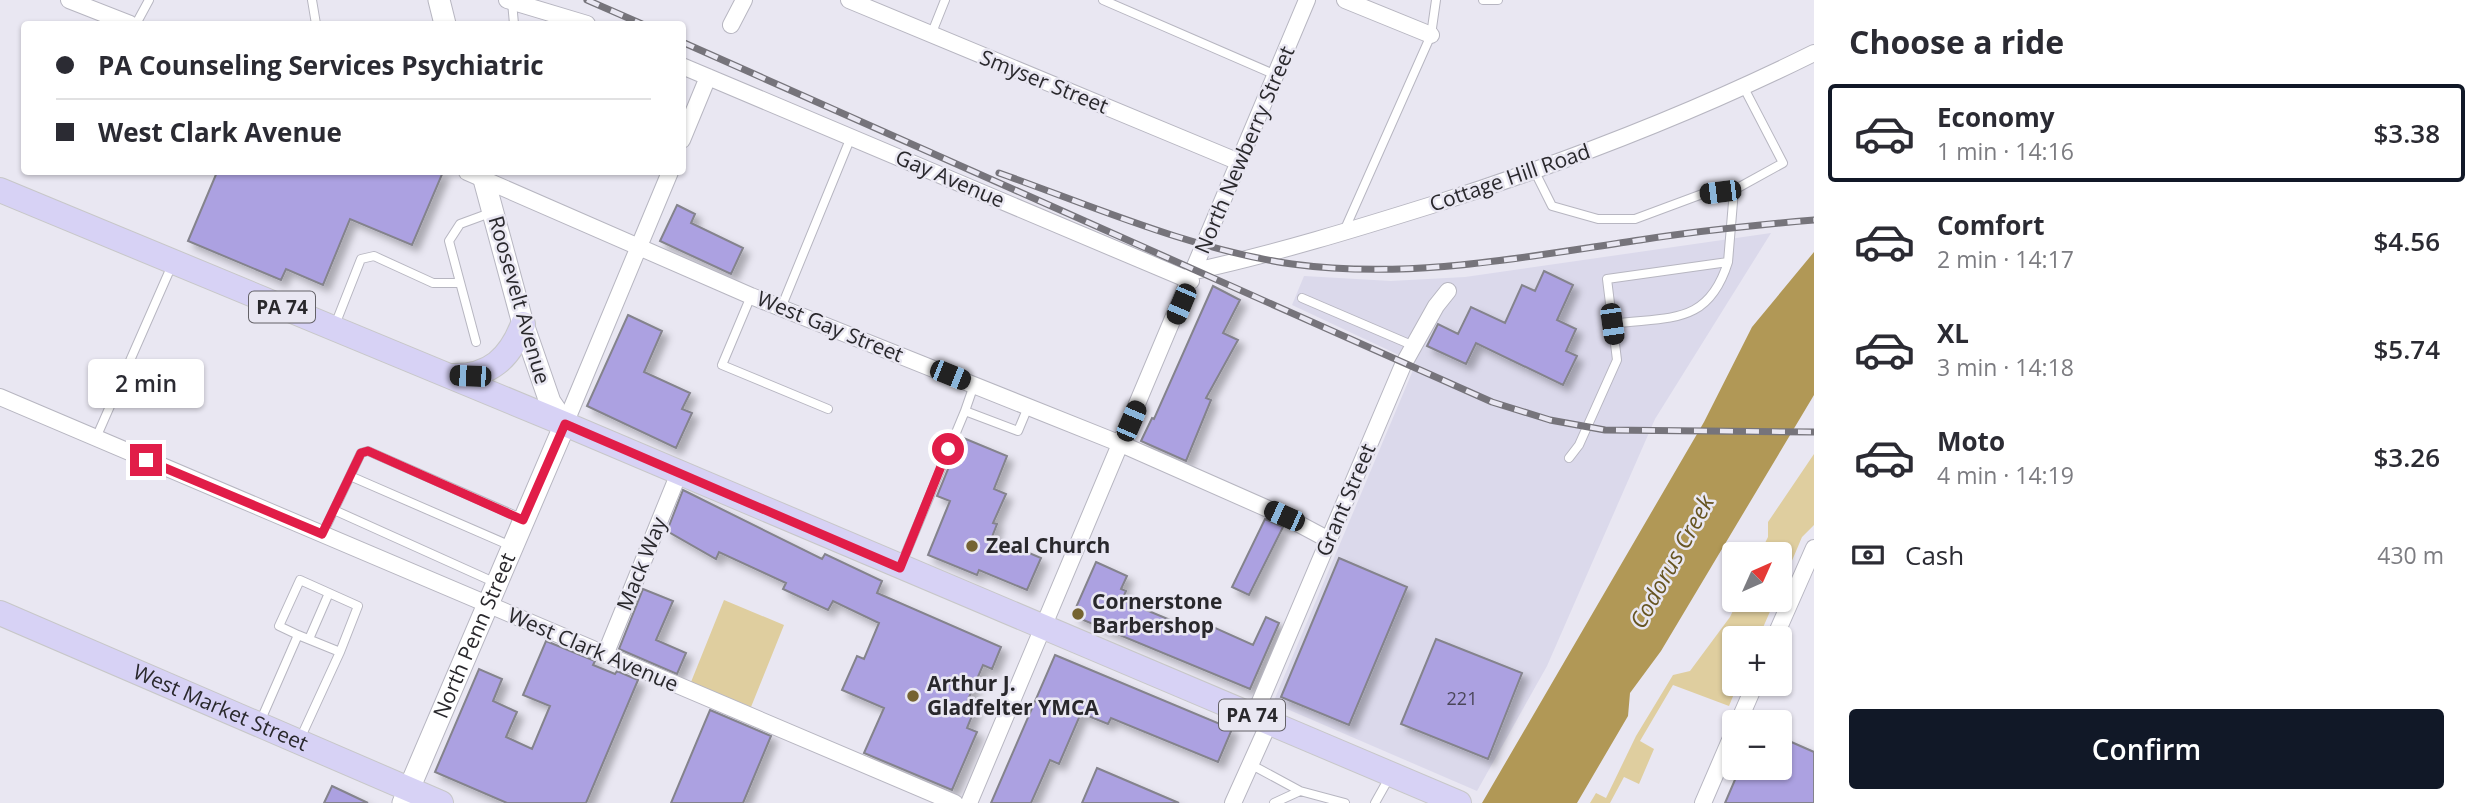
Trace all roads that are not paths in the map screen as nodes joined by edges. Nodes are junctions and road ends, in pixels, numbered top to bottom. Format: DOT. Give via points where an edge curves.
graph roads {
  1 [pos="69,0"];
  2 [pos="149,0"];
  3 [pos="312,0"];
  4 [pos="439,0"];
  5 [pos="744,0"];
  6 [pos="849,0"];
  7 [pos="945,0"];
  8 [pos="1103,0"];
  9 [pos="1307,0"];
  10 [pos="1345,0"];
  11 [pos="1436,0"];
  12 [pos="1483,0"];
  13 [pos="1498,0"];
  14 [pos="510,1"];
  15 [pos="122,21"];
  16 [pos="138,21"];
  17 [pos="316,21"];
  18 [pos="444,21"];
  19 [pos="513,21"];
  20 [pos="577,21"];
  21 [pos="731,25"];
  22 [pos="930,35"];
  23 [pos="1431,35"];
  24 [pos="1814,53"];
  25 [pos="686,68"];
  26 [pos="1276,75"];
  27 [pos="708,77"];
  28 [pos="1744,88"];
  29 [pos="686,130"];
  30 [pos="851,137"];
  31 [pos="1239,162"];
  32 [pos="1535,172"];
  33 [pos="478,175"];
  34 [pos="480,175"];
  35 [pos="669,175"];
  36 [pos="0,190"];
  37 [pos="1734,190"];
  38 [pos="493,212"];
  39 [pos="1343,233"];
  40 [pos="639,246"];
  41 [pos="173,262"];
  42 [pos="1728,262"];
  43 [pos="1193,276"];
  44 [pos="459,283"];
  45 [pos="1448,291"];
  46 [pos="751,296"];
  47 [pos="1303,298"];
  48 [pos="781,308"];
  49 [pos="523,324"];
  50 [pos="1612,324"];
  51 [pos="334,328"];
  52 [pos="475,342"];
  53 [pos="1414,346"];
  54 [pos="448,375"];
  55 [pos="974,385"];
  56 [pos="0,397"];
  57 [pos="1028,407"];
  58 [pos="828,410"];
  59 [pos="965,411"];
  60 [pos="565,424"];
  61 [pos="96,438"];
  62 [pos="1121,444"];
  63 [pos="1569,458"];
  64 [pos="679,473"];
  65 [pos="350,476"];
  66 [pos="334,510"];
  67 [pos="523,520"];
  68 [pos="322,534"];
  69 [pos="1329,540"];
  70 [pos="512,546"];
  71 [pos="1814,548"];
  72 [pos="900,568"];
  73 [pos="496,583"];
  74 [pos="329,593"];
  75 [pos="487,604"];
  76 [pos="0,613"];
  77 [pos="1780,626"];
  78 [pos="1044,629"];
  79 [pos="298,635"];
  80 [pos="309,639"];
  81 [pos="340,652"];
  82 [pos="605,654"];
  83 [pos="1261,719"];
  84 [pos="258,724"];
  85 [pos="299,742"];
  86 [pos="1722,759"];
  87 [pos="1250,764"];
  88 [pos="1392,773"];
  89 [pos="1300,791"];
  90 [pos="406,796"];
  91 [pos="441,803"];
  92 [pos="955,803"];
  93 [pos="970,803"];
  94 [pos="1233,803"];
  95 [pos="1274,803"];
  96 [pos="1345,803"];
  97 [pos="1375,803"];
  98 [pos="1459,803"];
  99 [pos="1703,803"];
  1 -- 15 [label="street"];
  2 -- 16 [label="lane"];
  3 -- 17 [label="lane"];
  4 -- 18 [label="main road"];
  5 -- 21 [label="street"];
  6 -- 22 [label="street, Smyser Street"];
  7 -- 22 [label="lane"];
  8 -- 26 [label="lane"];
  9 -- 26 [label="street, North Newberry Street"];
  10 -- 23 [label="street"];
  11 -- 23 [label="lane"];
  12 -- 13 [label="lane"];
  14 -- 19 [label="lane"];
  14 -- 20 [label="street"];
  22 -- 31 [label="street, Smyser Street"];
  23 -- 39 [label="lane"];
  24 -- 28 [label="street, Cottage Hill Road"];
  25 -- 27 [label="street, Gay Avenue"];
  26 -- 31 [label="street, North Newberry Street"];
  27 -- 29 [label="street"];
  27 -- 30 [label="street, Gay Avenue"];
  28 -- 32 [label="street, Cottage Hill Road"];
  28 -- 37 [label="lane" via="1783,163"];
  30 -- 43 [label="street, Gay Avenue"];
  30 -- 48 [label="lane"];
  31 -- 43 [label="street, North Newberry Street"];
  32 -- 37 [label="lane" via="1552,206 1598,219 1635,219 1705,193"];
  32 -- 39 [label="street, Cottage Hill Road"];
  33 -- 38 [label="main road, Roosevelt Avenue"];
  34 -- 40 [label="street, West Gay Street"];
  35 -- 40 [label="street, North Penn Street"];
  36 -- 41 [label="main road, PA 74"];
  37 -- 42 [label="lane"];
  38 -- 44 [label="lane" via="460,224 452,233 449,241"];
  38 -- 49 [label="main road, Roosevelt Avenue"];
  39 -- 43 [label="street, Cottage Hill Road"];
  40 -- 46 [label="street, West Gay Street"];
  40 -- 60 [label="street, North Penn Street"];
  41 -- 51 [label="main road, PA 74"];
  41 -- 61 [label="lane"];
  42 -- 50 [label="lane" via="1715,295 1701,308"];
  42 -- 50 [label="lane" via="1607,279"];
  43 -- 62 [label="street, North Newberry Street"];
  44 -- 51 [label="lane" via="433,283 374,256 360,259"];
  44 -- 52 [label="lane"];
  45 -- 53 [label="street, Grant Street"];
  46 -- 48 [label="street, West Gay Street"];
  46 -- 58 [label="lane" via="722,365"];
  47 -- 53 [label="lane"];
  48 -- 55 [label="street, West Gay Street"];
  49 -- 54 [label="main road" via="506,357 494,367 470,376"];
  49 -- 60 [label="main road, Roosevelt Avenue" via="550,402"];
  50 -- 63 [label="lane" via="1617,360"];
  51 -- 54 [label="main road, PA 74"];
  53 -- 69 [label="street, Grant Street"];
  54 -- 60 [label="main road, PA 74"];
  55 -- 57 [label="street, West Gay Street"];
  55 -- 59 [label="lane"];
  56 -- 61 [label="street, West Clark Avenue"];
  57 -- 59 [label="lane" via="1018,431"];
  57 -- 62 [label="street, West Gay Street"];
  59 -- 72 [label="lane"];
  60 -- 64 [label="main road, PA 74"];
  60 -- 67 [label="main road, North Penn Street"];
  61 -- 68 [label="street, West Clark Avenue"];
  62 -- 69 [label="street, West Gay Street"];
  62 -- 78 [label="street, North Newberry Street"];
  64 -- 72 [label="main road, PA 74"];
  64 -- 82 [label="street, Mack Way"];
  65 -- 66 [label="lane"];
  65 -- 67 [label="lane" via="361,453 368,451"];
  65 -- 70 [label="lane"];
  66 -- 68 [label="lane"];
  66 -- 73 [label="lane"];
  67 -- 70 [label="main road, North Penn Street"];
  68 -- 75 [label="street, West Clark Avenue"];
  69 -- 83 [label="street, Grant Street"];
  70 -- 73 [label="main road, North Penn Street"];
  71 -- 77 [label="street"];
  72 -- 78 [label="main road, PA 74"];
  73 -- 75 [label="main road, North Penn Street"];
  74 -- 79 [label="lane" via="300,580 279,626"];
  74 -- 80 [label="lane"];
  74 -- 81 [label="lane" via="358,606"];
  75 -- 82 [label="street, West Clark Avenue"];
  75 -- 90 [label="main road, North Penn Street"];
  76 -- 84 [label="main road, West Market Street"];
  78 -- 83 [label="main road, PA 74"];
  78 -- 93 [label="street, North Newberry Street"];
  79 -- 80 [label="lane"];
  79 -- 84 [label="lane"];
  80 -- 81 [label="lane"];
  81 -- 85 [label="lane"];
  82 -- 92 [label="street, West Clark Avenue"];
  83 -- 87 [label="street, Grant Street"];
  83 -- 88 [label="main road, PA 74"];
  84 -- 85 [label="main road, West Market Street"];
  85 -- 90 [label="main road, West Market Street"];
  86 -- 99 [label="street"];
  87 -- 89 [label="lane"];
  87 -- 94 [label="street, Grant Street"];
  88 -- 97 [label="lane"];
  88 -- 98 [label="main road, PA 74"];
  89 -- 95 [label="lane"];
  89 -- 96 [label="lane"];
  90 -- 91 [label="main road, West Market Street"];
}
